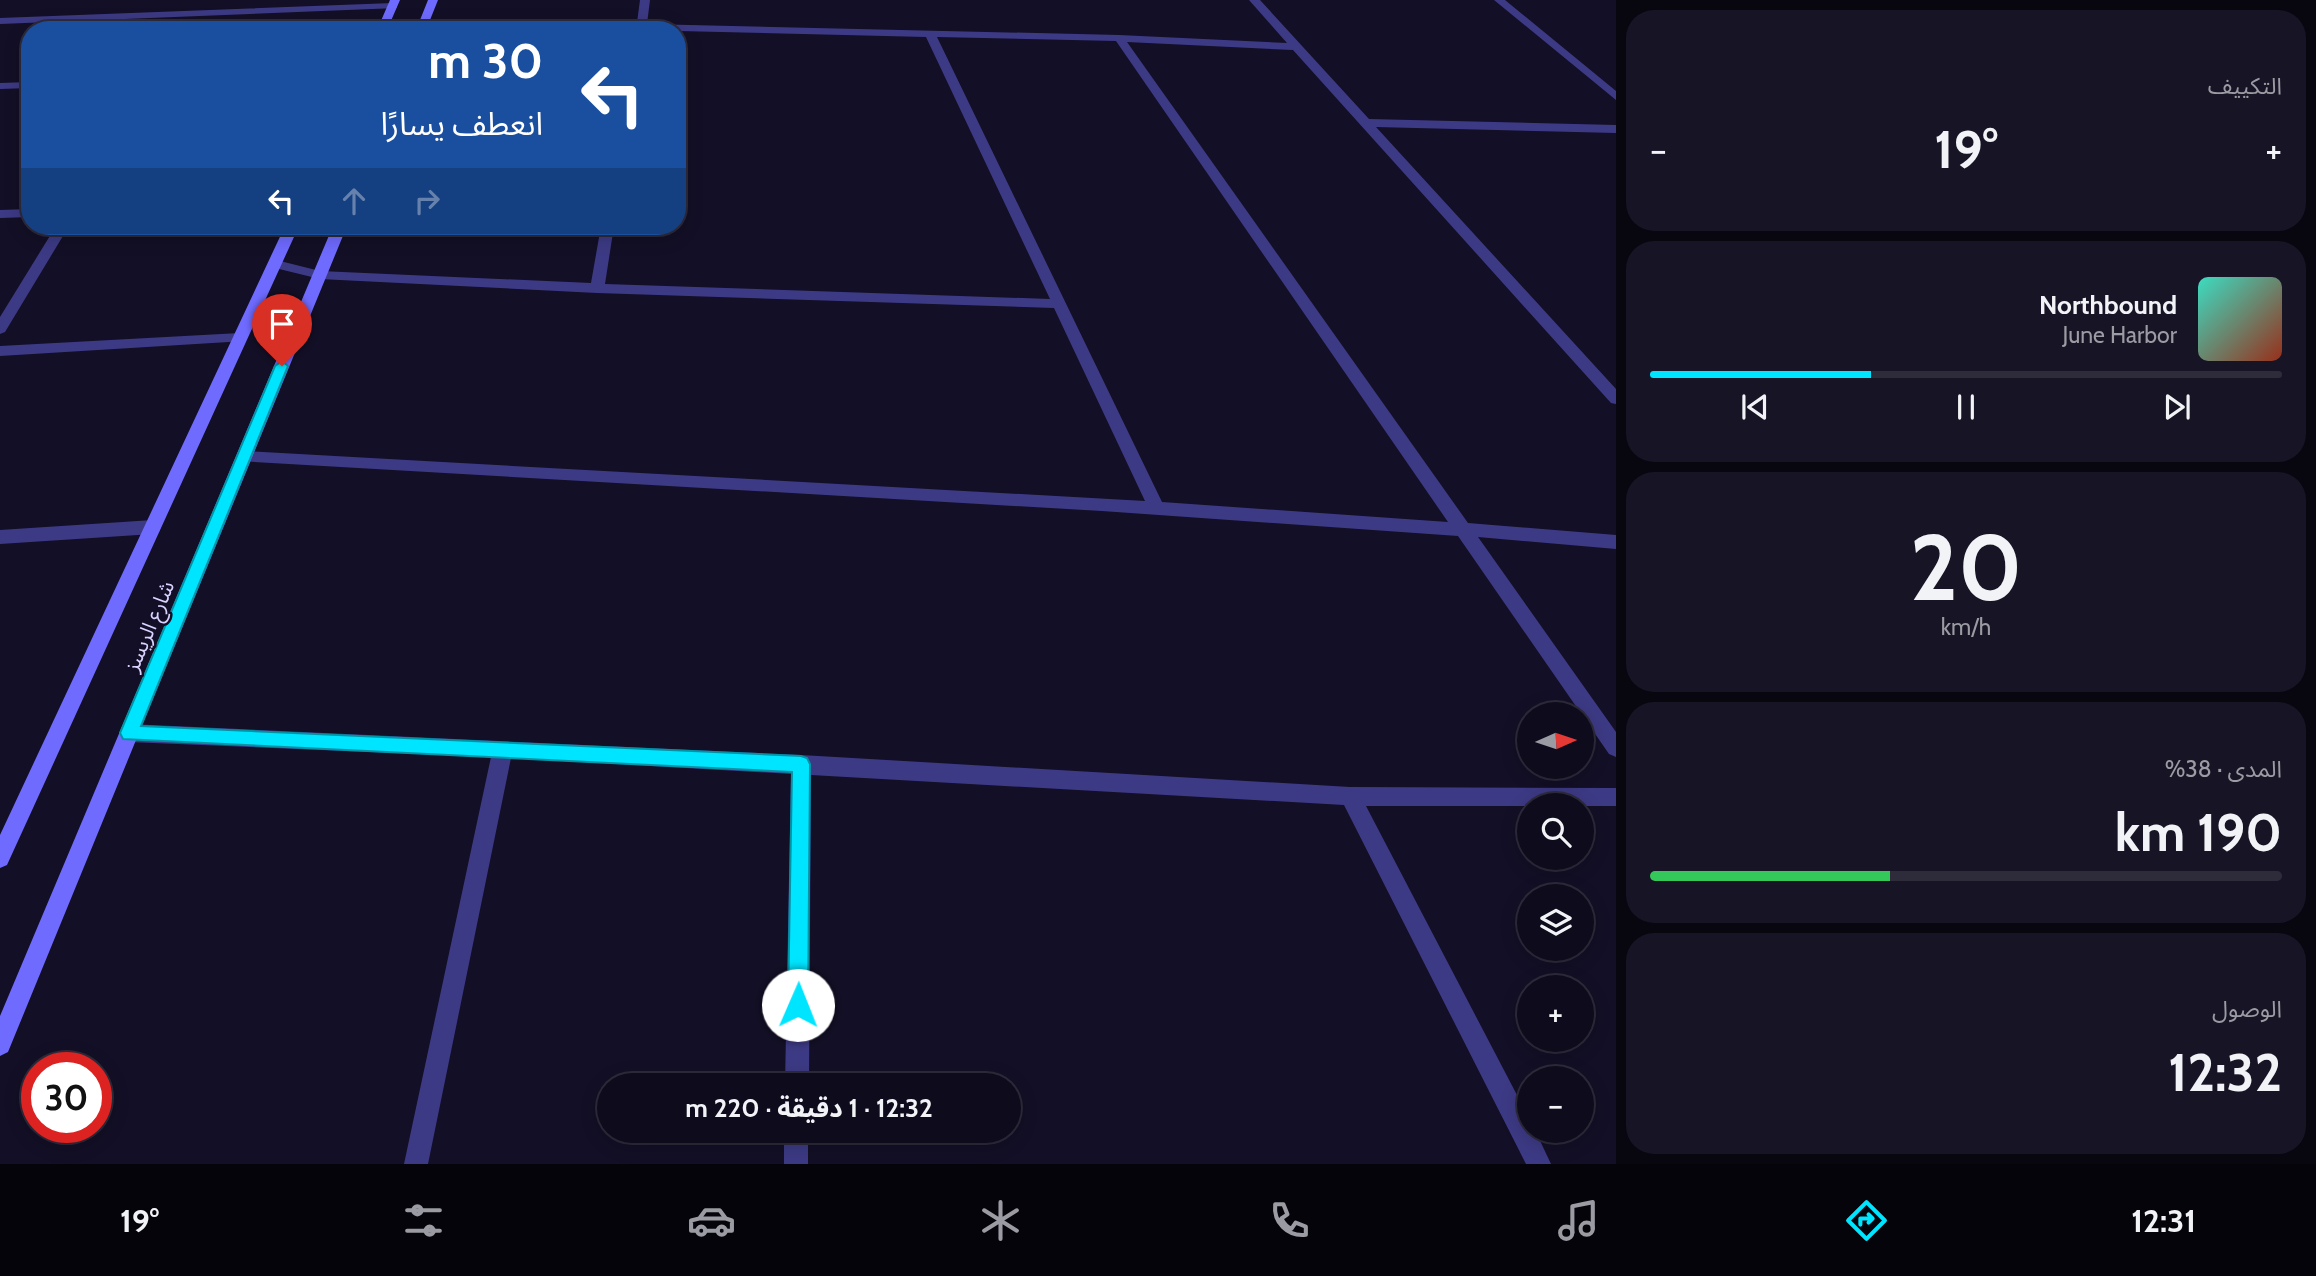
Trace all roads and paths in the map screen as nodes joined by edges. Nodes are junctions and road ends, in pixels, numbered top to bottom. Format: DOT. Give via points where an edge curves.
graph roads {
  1 [pos="433,0"];
  2 [pos="645,0"];
  3 [pos="1254,0"];
  4 [pos="1499,0"];
  5 [pos="394,3"];
  6 [pos="76,18"];
  7 [pos="0,21"];
  8 [pos="74,21"];
  9 [pos="386,21"];
  10 [pos="425,21"];
  11 [pos="643,21"];
  12 [pos="686,29"];
  13 [pos="930,33"];
  14 [pos="1119,37"];
  15 [pos="1296,47"];
  16 [pos="21,84"];
  17 [pos="0,86"];
  18 [pos="1616,97"];
  19 [pos="1367,123"];
  20 [pos="1616,129"];
  21 [pos="21,213"];
  22 [pos="0,214"];
  23 [pos="57,235"];
  24 [pos="288,235"];
  25 [pos="336,235"];
  26 [pos="606,235"];
  27 [pos="276,264"];
  28 [pos="320,275"];
  29 [pos="597,288"];
  30 [pos="1059,303"];
  31 [pos="0,329"];
  32 [pos="240,338"];
  33 [pos="0,351"];
  34 [pos="1616,399"];
  35 [pos="244,457"];
  36 [pos="1157,509"];
  37 [pos="153,527"];
  38 [pos="1463,528"];
  39 [pos="0,537"];
  40 [pos="1616,542"];
  41 [pos="129,733"];
  42 [pos="1616,748"];
  43 [pos="503,749"];
  44 [pos="801,764"];
  45 [pos="1350,796"];
  46 [pos="1616,797"];
  47 [pos="3,847"];
  48 [pos="0,1044"];
  49 [pos="797,1073"];
  50 [pos="796,1143"];
  51 [pos="416,1164"];
  52 [pos="796,1164"];
  53 [pos="1539,1164"];
  1 -- 10 [label="street"];
  2 -- 11 [label="street"];
  3 -- 15 [label="street"];
  4 -- 18 [label="street"];
  5 -- 6 [label="street"];
  5 -- 9 [label="street"];
  6 -- 7 [label="street"];
  6 -- 8 [label="street"];
  12 -- 13 [label="street"];
  13 -- 14 [label="street"];
  13 -- 30 [label="street"];
  14 -- 15 [label="street"];
  14 -- 38 [label="street"];
  15 -- 19 [label="street"];
  16 -- 17 [label="street"];
  19 -- 20 [label="street"];
  19 -- 34 [label="street"];
  21 -- 22 [label="street"];
  23 -- 31 [label="street"];
  24 -- 27 [label="street, شارع الريسز"];
  25 -- 28 [label="street, شارع الريسز"];
  26 -- 29 [label="street"];
  27 -- 28 [label="street"];
  27 -- 32 [label="street, شارع الريسز"];
  28 -- 29 [label="street"];
  28 -- 35 [label="street, شارع الريسز"];
  29 -- 30 [label="street"];
  30 -- 36 [label="street"];
  32 -- 33 [label="street"];
  32 -- 37 [label="street, شارع الريسز"];
  35 -- 36 [label="street"];
  35 -- 41 [label="street, شارع الريسز"];
  36 -- 38 [label="street"];
  37 -- 39 [label="street"];
  37 -- 47 [label="street, شارع الريسز"];
  38 -- 40 [label="street"];
  38 -- 42 [label="street"];
  41 -- 43 [label="street"];
  41 -- 48 [label="street, شارع الريسز"];
  43 -- 44 [label="street"];
  43 -- 51 [label="street"];
  44 -- 45 [label="street"];
  44 -- 49 [label="street"];
  45 -- 46 [label="street"];
  45 -- 53 [label="street"];
  50 -- 52 [label="street"];
}
